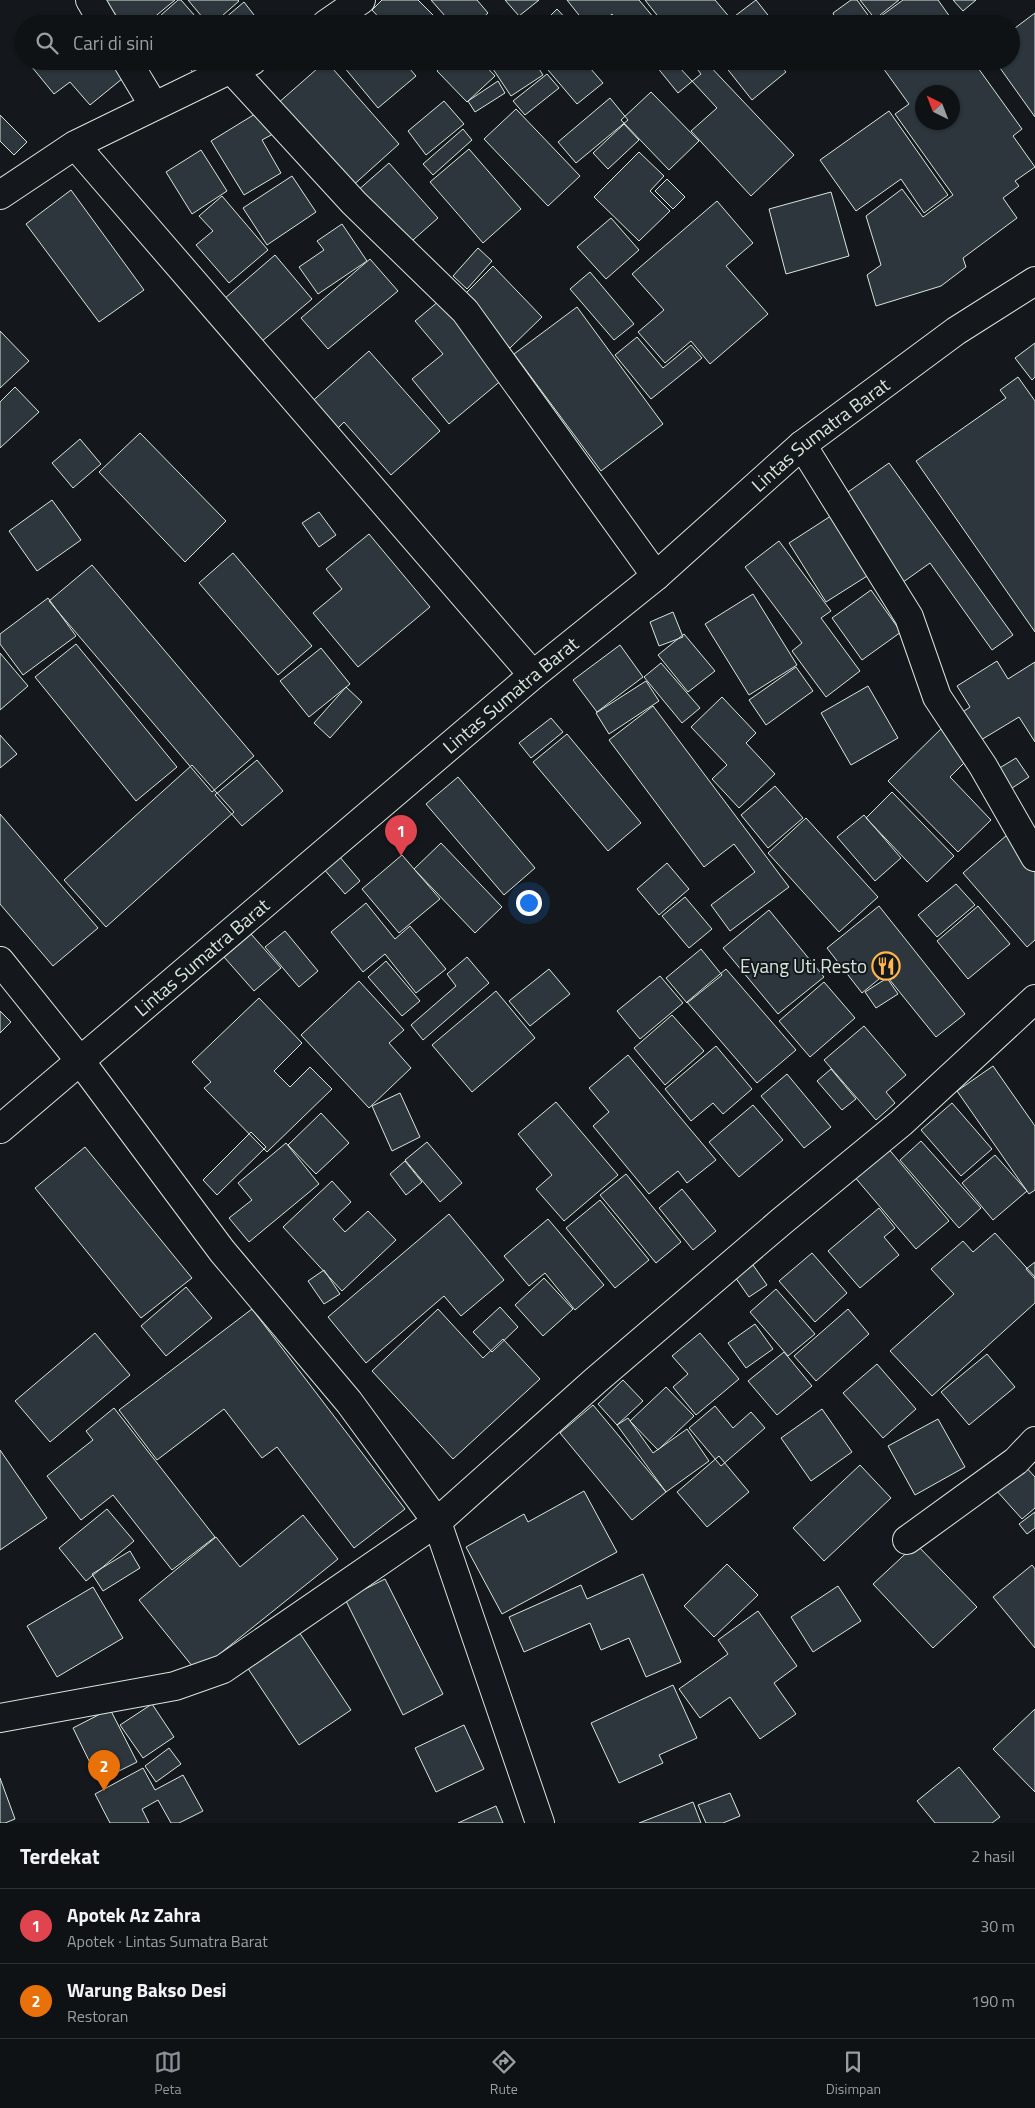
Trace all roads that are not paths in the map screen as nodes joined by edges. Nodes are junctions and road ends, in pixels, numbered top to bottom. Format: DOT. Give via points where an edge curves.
graph roads {
  1 [pos="90,0"];
  2 [pos="361,0"];
  3 [pos="99,15"];
  4 [pos="339,15"];
  5 [pos="132,70"];
  6 [pos="230,70"];
  7 [pos="245,70"];
  8 [pos="154,106"];
  9 [pos="75,145"];
  10 [pos="0,195"];
  11 [pos="1035,281"];
  12 [pos="802,445"];
  13 [pos="656,576"];
  14 [pos="533,675"];
  15 [pos="1035,857"];
  16 [pos="0,960"];
  17 [pos="1035,999"];
  18 [pos="81,1062"];
  19 [pos="0,1129"];
  20 [pos="1035,1441"];
  21 [pos="437,1522"];
  22 [pos="907,1540"];
  23 [pos="0,1718"];
  24 [pos="540,1823"];
  1 -- 3 [label="main road"];
  2 -- 4 [label="main road"];
  5 -- 8 [label="main road"];
  6 -- 8 [label="main road"];
  7 -- 13 [label="main road" via="354,203 465,311"];
  8 -- 9 [label="main road"];
  9 -- 10 [label="main road"];
  9 -- 14 [label="main road"];
  11 -- 12 [label="main road, Lintas Sumatra Barat" via="956,331"];
  12 -- 13 [label="main road, Lintas Sumatra Barat"];
  12 -- 15 [label="main road" via="909,617 936,697 983,766"];
  13 -- 14 [label="main road, Lintas Sumatra Barat"];
  14 -- 18 [label="main road, Lintas Sumatra Barat"];
  16 -- 18 [label="main road"];
  17 -- 21 [label="main road" via="901,1124 595,1381"];
  18 -- 19 [label="main road, Lintas Sumatra Barat"];
  18 -- 21 [label="main road" via="222,1251 349,1402"];
  20 -- 22 [label="main road" via="1016,1461"];
  21 -- 23 [label="main road" via="223,1669 175,1686"];
  21 -- 24 [label="main road"];
}
